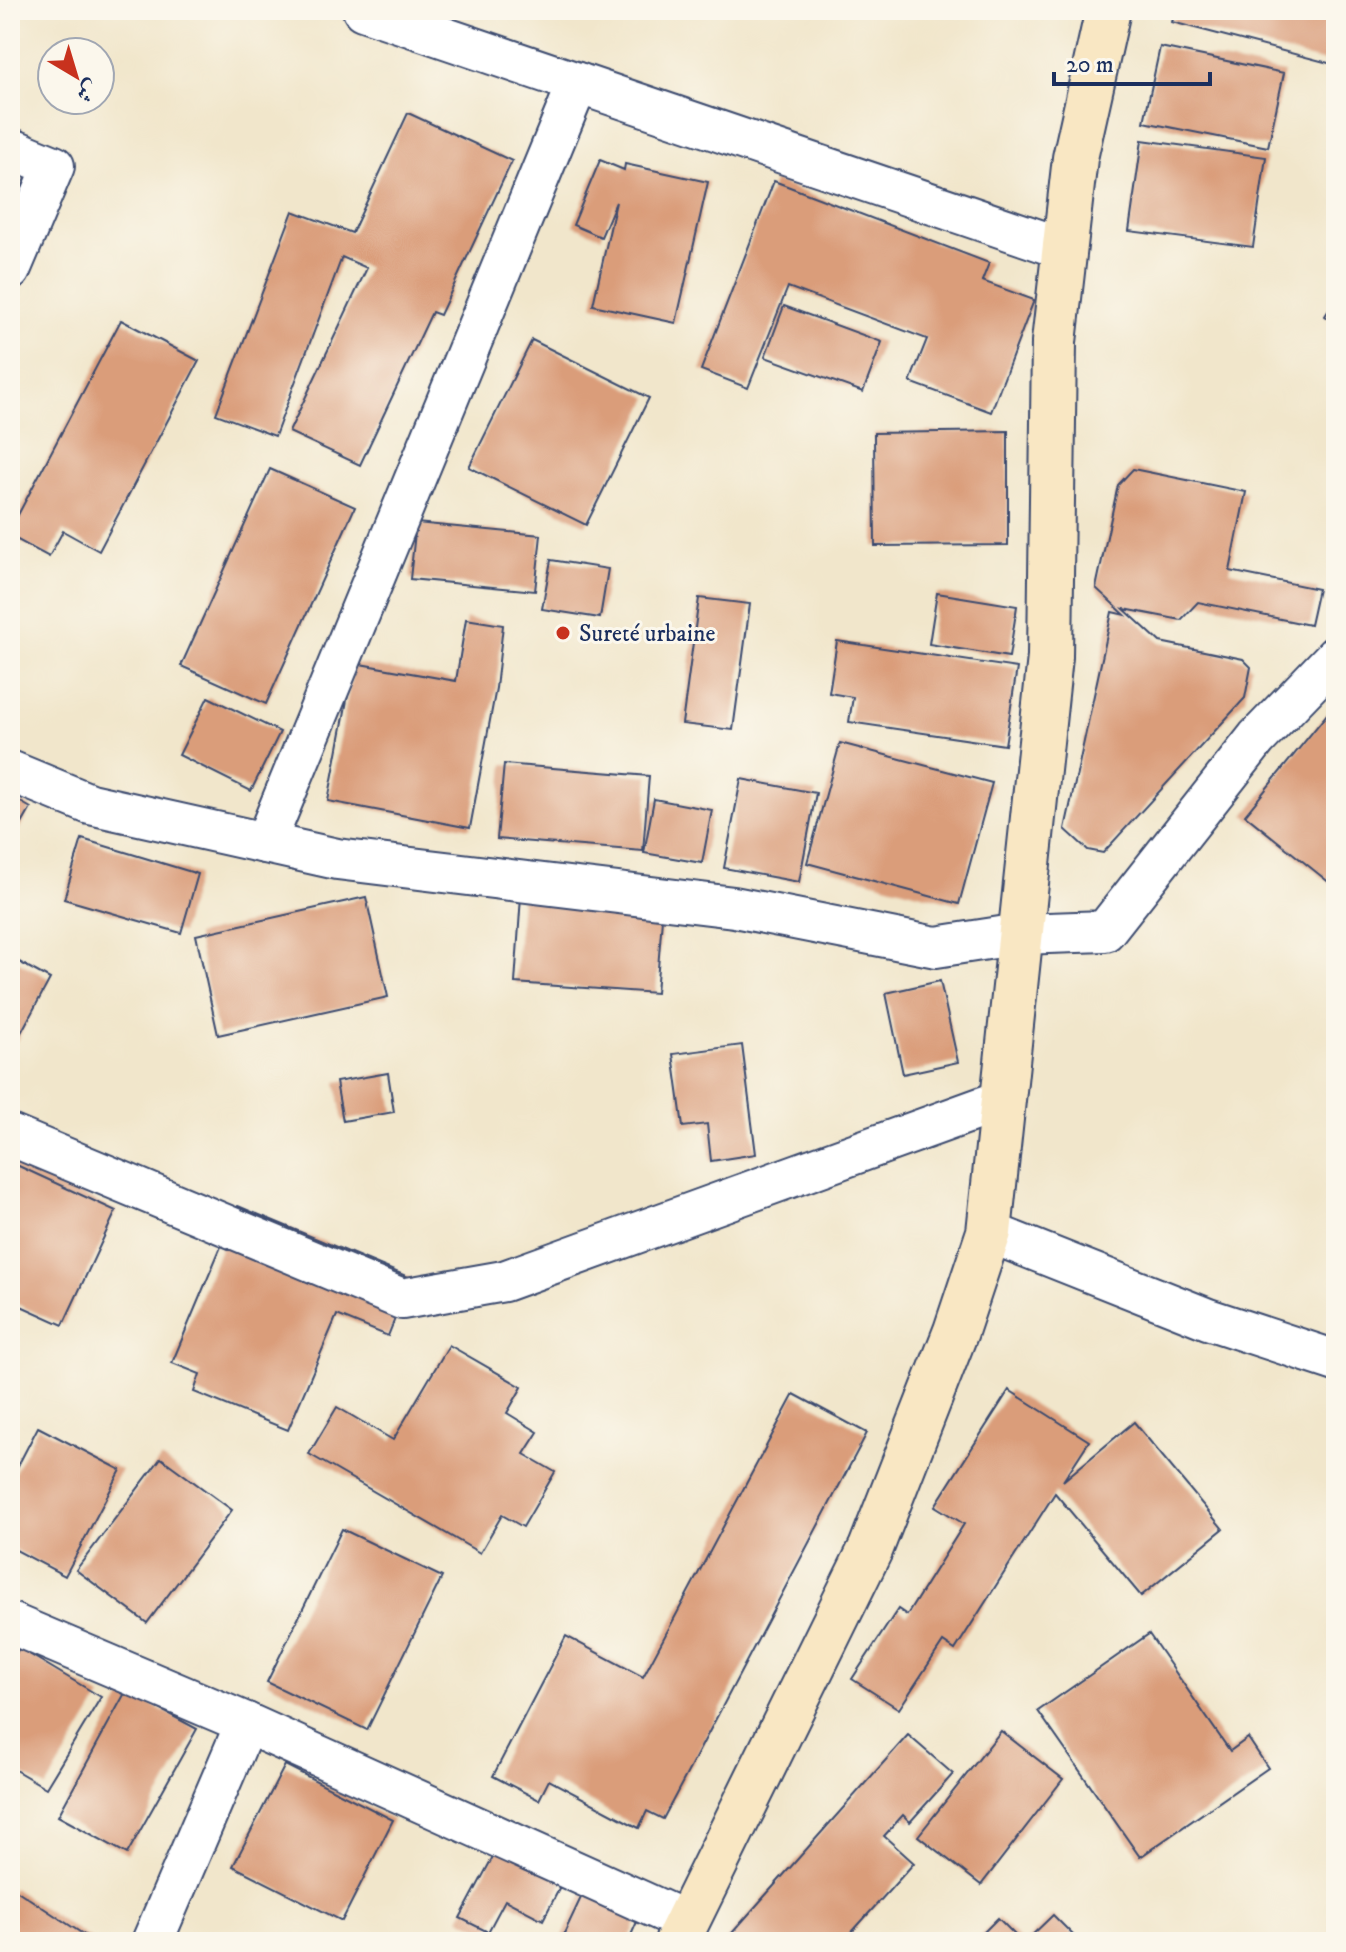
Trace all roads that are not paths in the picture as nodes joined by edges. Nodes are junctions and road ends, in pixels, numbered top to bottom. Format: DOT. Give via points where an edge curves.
graph roads {
  1 [pos="363,10"];
  2 [pos="1108,10"];
  3 [pos="578,83"];
  4 [pos="10,148"];
  5 [pos="1065,249"];
  6 [pos="10,270"];
  7 [pos="1336,656"];
  8 [pos="10,771"];
  9 [pos="265,843"];
  10 [pos="1020,934"];
  11 [pos="1000,1101"];
  12 [pos="10,1135"];
  13 [pos="989,1232"];
  14 [pos="1336,1361"];
  15 [pos="10,1623"];
  16 [pos="246,1723"];
  17 [pos="682,1932"];
  18 [pos="152,1942"];
  1 -- 3 [label="street"];
  2 -- 5 [label="street" via="1075,158"];
  3 -- 5 [label="street"];
  3 -- 9 [label="street"];
  4 -- 6 [label="street" via="54,166"];
  5 -- 10 [label="street" via="1054,342 1050,657"];
  7 -- 10 [label="street" via="1257,738 1105,931"];
  8 -- 9 [label="street" via="90,804"];
  9 -- 10 [label="street" via="337,859 734,907 936,947"];
  10 -- 11 [label="street"];
  11 -- 12 [label="street" via="504,1281 402,1299"];
  11 -- 13 [label="street"];
  13 -- 14 [label="street" via="1208,1319"];
  13 -- 17 [label="street" via="871,1548"];
  15 -- 16 [label="street"];
  16 -- 17 [label="street"];
  16 -- 18 [label="street"];
}
